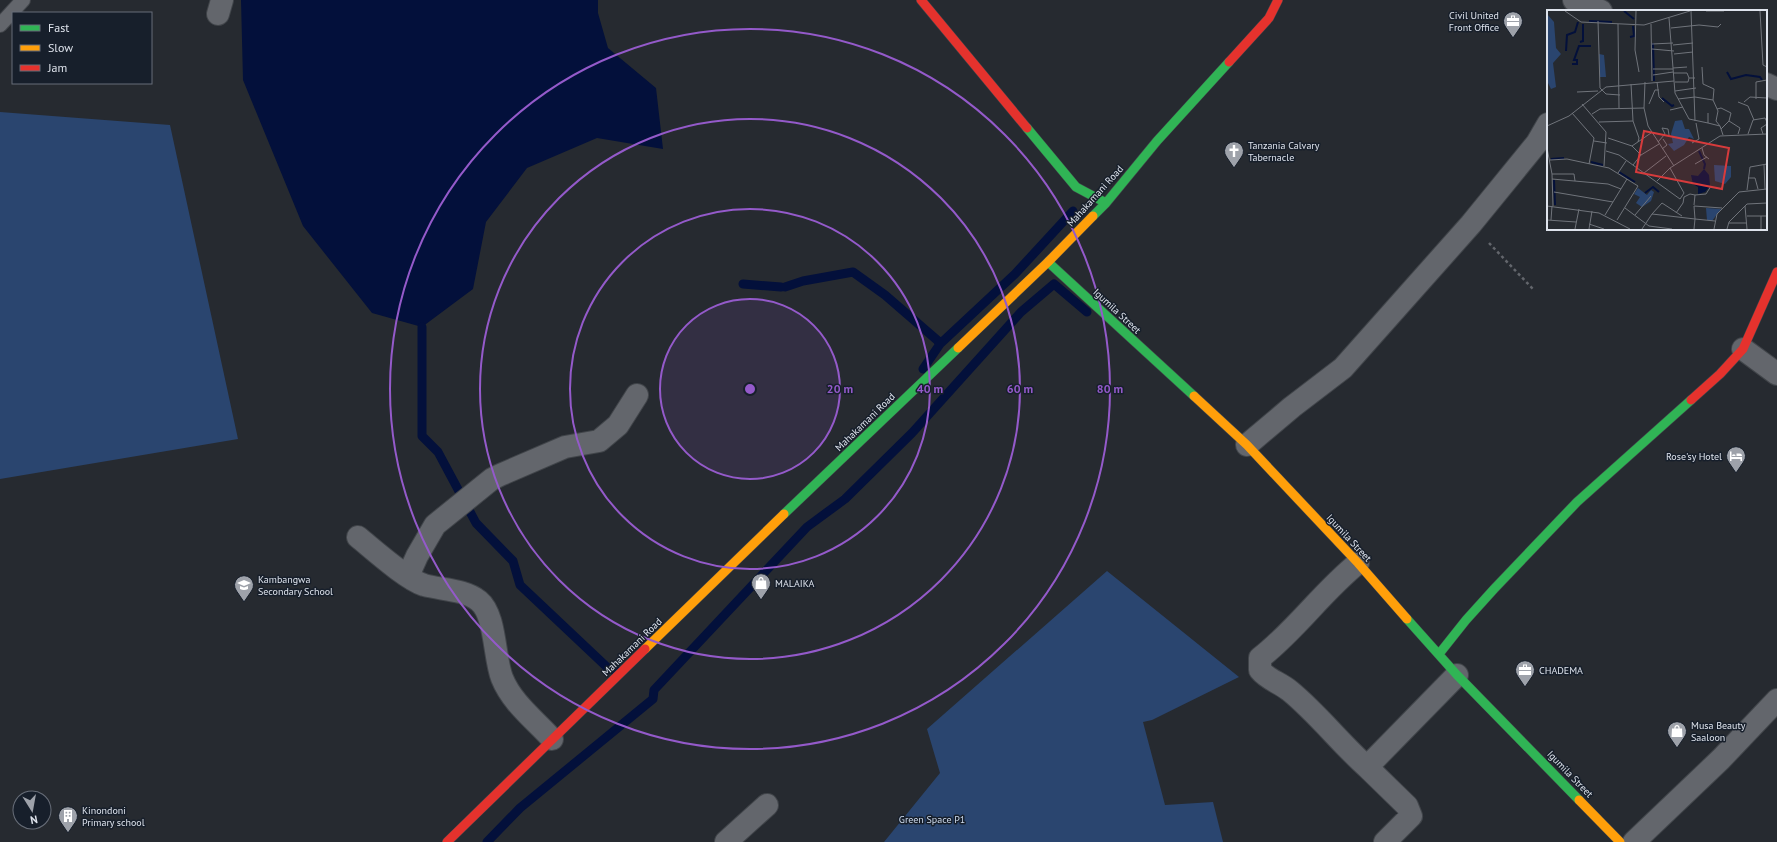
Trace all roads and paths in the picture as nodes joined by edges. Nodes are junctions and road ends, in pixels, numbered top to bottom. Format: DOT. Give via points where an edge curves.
graph roads {
  1 [pos="23,0"];
  2 [pos="921,0"];
  3 [pos="1278,0"];
  4 [pos="1574,0"];
  5 [pos="1599,10"];
  6 [pos="0,25"];
  7 [pos="1767,84"];
  8 [pos="1777,89"];
  9 [pos="1547,126"];
  10 [pos="1106,203"];
  11 [pos="1471,224"];
  12 [pos="1048,262"];
  13 [pos="1777,272"];
  14 [pos="1533,289"];
  15 [pos="1743,349"];
  16 [pos="1777,374"];
  17 [pos="637,395"];
  18 [pos="1247,445"];
  19 [pos="358,537"];
  20 [pos="1358,563"];
  21 [pos="408,576"];
  22 [pos="1439,654"];
  23 [pos="1457,675"];
  24 [pos="1777,700"];
  25 [pos="552,739"];
  26 [pos="1367,767"];
  27 [pos="767,805"];
  28 [pos="447,842"];
  29 [pos="726,842"];
  30 [pos="1385,842"];
  31 [pos="1620,842"];
  32 [pos="1634,842"];
  1 -- 6 [label="lane"];
  2 -- 10 [label="street" via="1076,187"];
  3 -- 10 [label="street, Mahakamani Road" via="1269,18 1157,141"];
  4 -- 5 [label="street"];
  7 -- 8 [label="street"];
  9 -- 11 [label="street" via="1537,143"];
  10 -- 12 [label="street, Mahakamani Road"];
  11 -- 14 [label="path"];
  11 -- 18 [label="street" via="1343,368"];
  12 -- 18 [label="street, Igumila Street"];
  12 -- 25 [label="street, Mahakamani Road"];
  13 -- 15 [label="street"];
  15 -- 16 [label="street"];
  15 -- 22 [label="street" via="1720,374 1577,502 1494,589"];
  17 -- 21 [label="street" via="618,425 599,441 565,447 500,475 442,518 426,538"];
  18 -- 20 [label="street, Igumila Street"];
  19 -- 21 [label="street"];
  20 -- 22 [label="street, Igumila Street"];
  20 -- 26 [label="street" via="1339,578 1286,637 1260,658 1260,670 1266,678 1290,691"];
  21 -- 25 [label="street" via="424,584 467,594 480,601 488,615 503,680 523,708"];
  22 -- 23 [label="street, Igumila Street"];
  23 -- 26 [label="street"];
  23 -- 31 [label="street, Igumila Street"];
  24 -- 32 [label="street" via="1721,759"];
  25 -- 28 [label="street, Mahakamani Road"];
  26 -- 30 [label="street" via="1410,810 1411,816"];
  27 -- 29 [label="street"];
}
